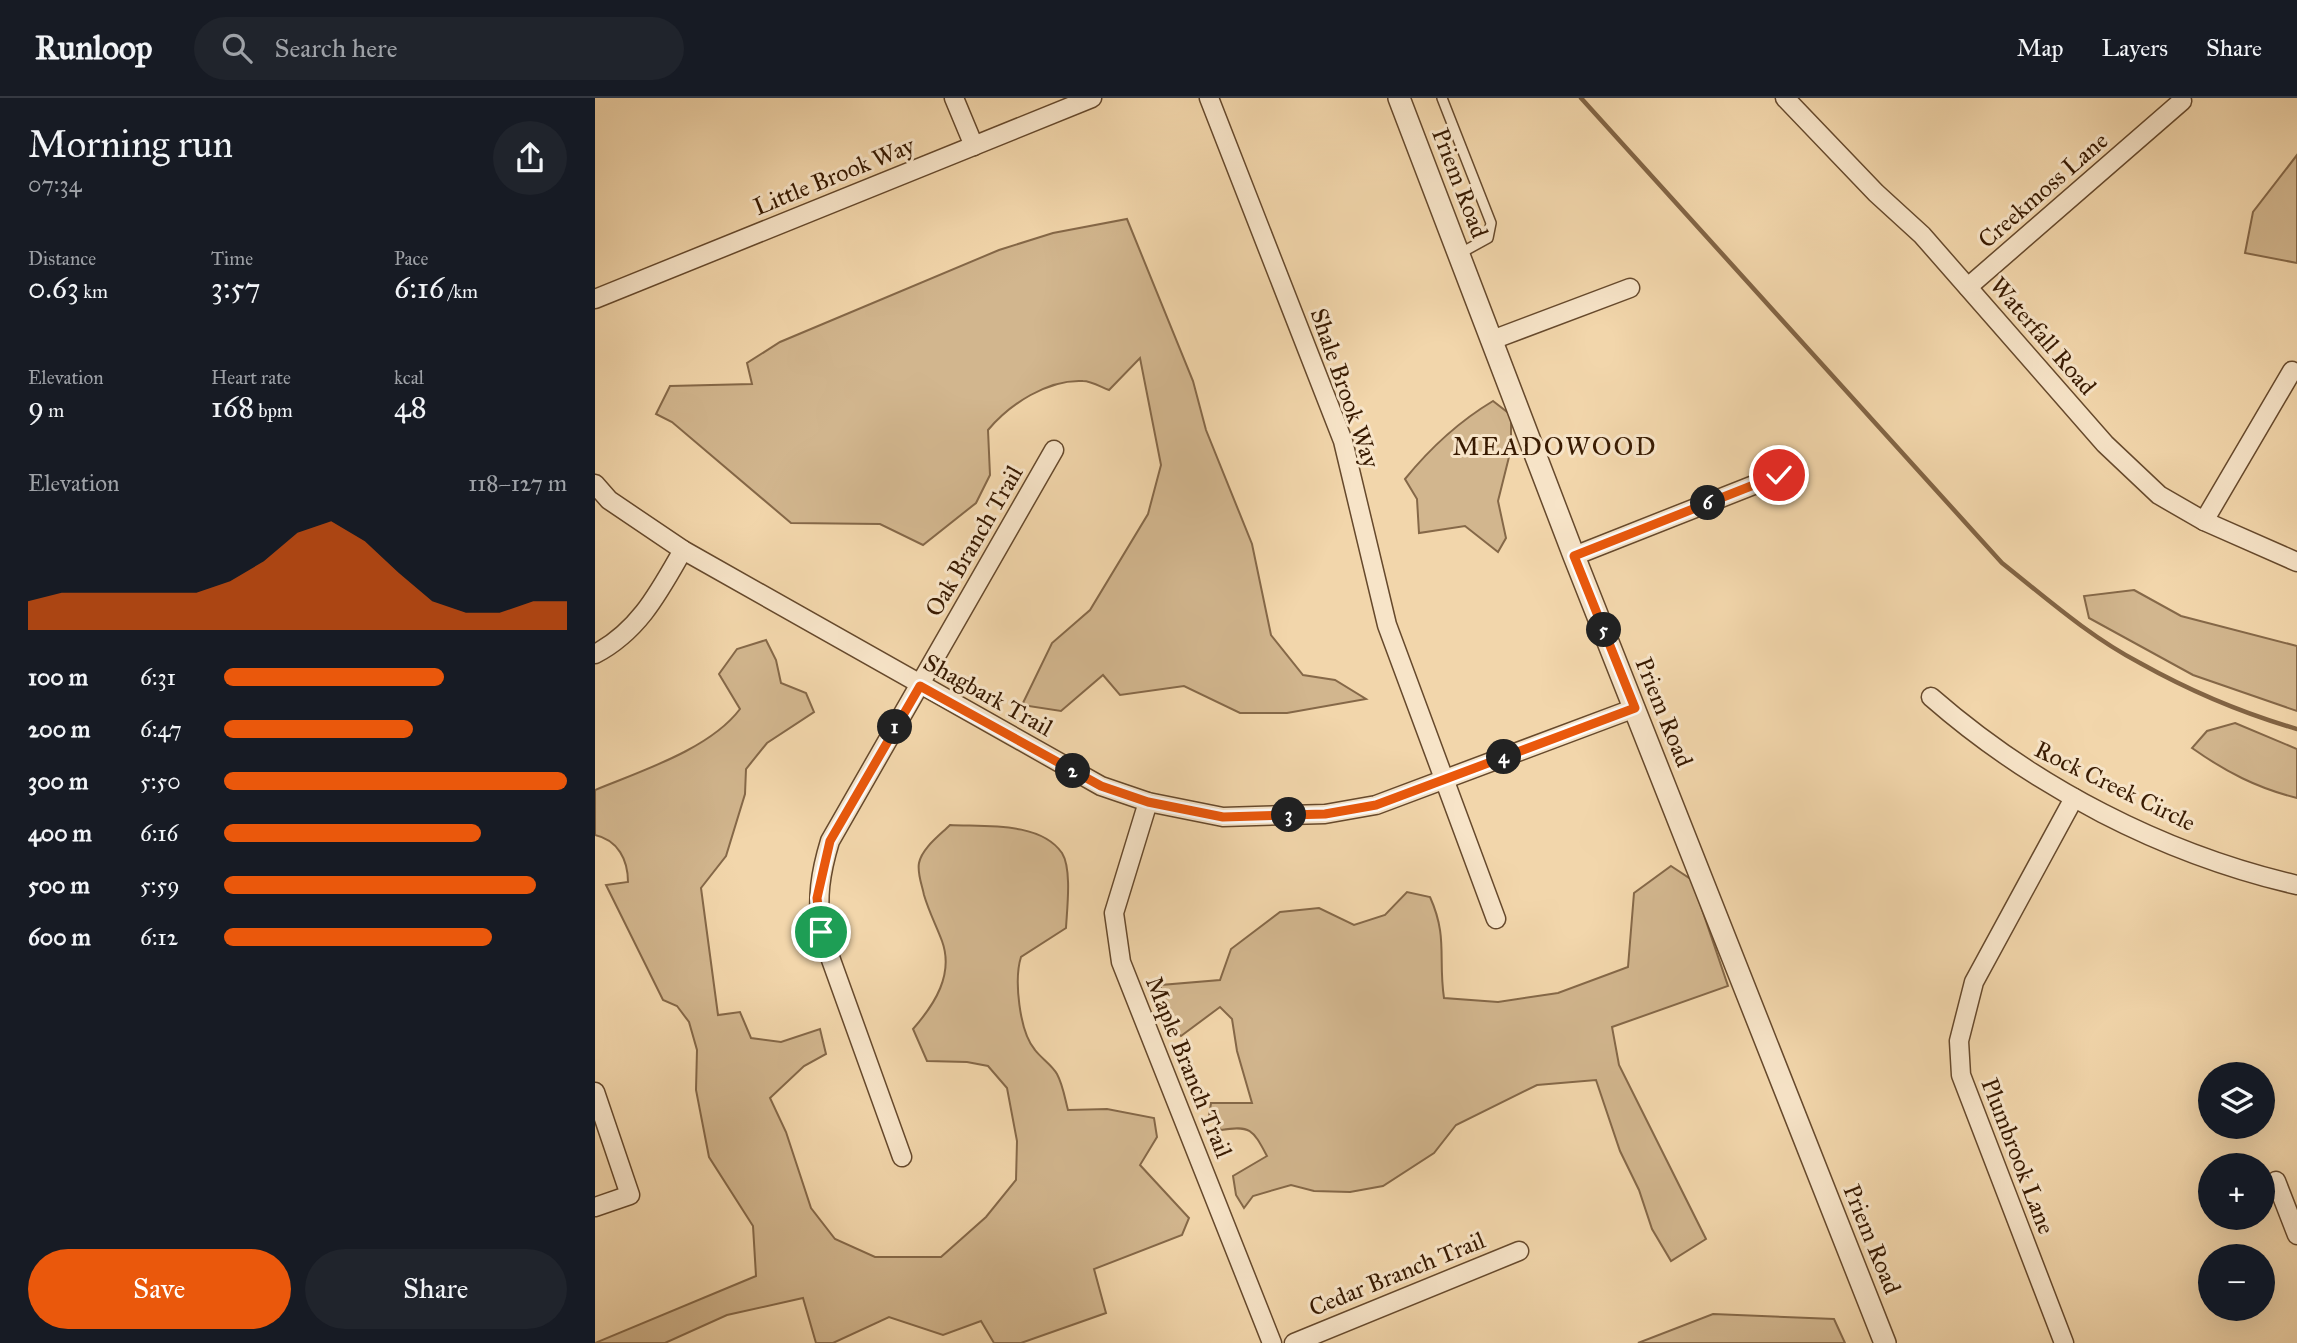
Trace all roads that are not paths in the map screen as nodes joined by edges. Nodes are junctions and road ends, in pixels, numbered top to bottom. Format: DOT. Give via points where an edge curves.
graph roads {
  1 [pos="954,98"];
  2 [pos="1092,98"];
  3 [pos="1209,98"];
  4 [pos="1399,98"];
  5 [pos="1442,98"];
  6 [pos="1785,98"];
  7 [pos="2182,101"];
  8 [pos="974,146"];
  9 [pos="1459,254"];
  10 [pos="1968,287"];
  11 [pos="1630,288"];
  12 [pos="595,299"];
  13 [pos="1492,340"];
  14 [pos="2292,371"];
  15 [pos="1054,450"];
  16 [pos="1779,475"];
  17 [pos="595,484"];
  18 [pos="2204,521"];
  19 [pos="683,550"];
  20 [pos="1574,556"];
  21 [pos="2297,562"];
  22 [pos="595,654"];
  23 [pos="920,686"];
  24 [pos="1931,697"];
  25 [pos="1635,708"];
  26 [pos="1444,780"];
  27 [pos="2074,798"];
  28 [pos="1148,802"];
  29 [pos="2297,885"];
  30 [pos="1496,919"];
  31 [pos="597,1096"];
  32 [pos="902,1157"];
  33 [pos="2276,1181"];
  34 [pos="595,1207"];
  35 [pos="2297,1235"];
  36 [pos="1519,1251"];
  37 [pos="1272,1343"];
  38 [pos="1294,1343"];
  39 [pos="1885,1343"];
  40 [pos="2064,1343"];
  1 -- 8 [label="street"];
  2 -- 8 [label="street, Little Brook Way"];
  3 -- 26 [label="street, Shale Brook Way" via="1343,441 1387,625"];
  4 -- 9 [label="street, Priem Road"];
  5 -- 9 [label="lane" via="1491,223 1488,238"];
  6 -- 10 [label="street, Waterfall Road"];
  7 -- 10 [label="street, Creekmoss Lane"];
  8 -- 12 [label="street, Little Brook Way"];
  9 -- 13 [label="street, Priem Road"];
  10 -- 18 [label="street, Waterfall Road" via="2105,444 2159,495"];
  11 -- 13 [label="street"];
  13 -- 20 [label="street, Priem Road"];
  14 -- 18 [label="street"];
  15 -- 23 [label="street, Oak Branch Trail"];
  16 -- 20 [label="street"];
  17 -- 19 [label="street, Shagbark Trail" via="608,500"];
  18 -- 21 [label="street, Waterfall Road"];
  19 -- 22 [label="street" via="648,610 626,634"];
  19 -- 23 [label="street, Shagbark Trail"];
  20 -- 25 [label="street, Priem Road"];
  23 -- 28 [label="street, Shagbark Trail" via="1101,786"];
  23 -- 32 [label="street, Oak Branch Trail" via="830,841 817,898 821,932"];
  24 -- 27 [label="street, Rock Creek Circle" via="2016,765"];
  25 -- 26 [label="street, Shagbark Trail"];
  25 -- 39 [label="street, Priem Road"];
  26 -- 28 [label="street, Shagbark Trail" via="1376,805 1325,814 1223,817"];
  26 -- 30 [label="street, Shale Brook Way"];
  27 -- 29 [label="street, Rock Creek Circle" via="2193,852"];
  27 -- 40 [label="street, Plumbrook Lane" via="1974,982 1959,1041 1961,1075"];
  28 -- 37 [label="street, Maple Branch Trail" via="1114,913 1121,962"];
  31 -- 34 [label="street" via="630,1195"];
  33 -- 35 [label="street"];
  36 -- 38 [label="street, Cedar Branch Trail"];
}
